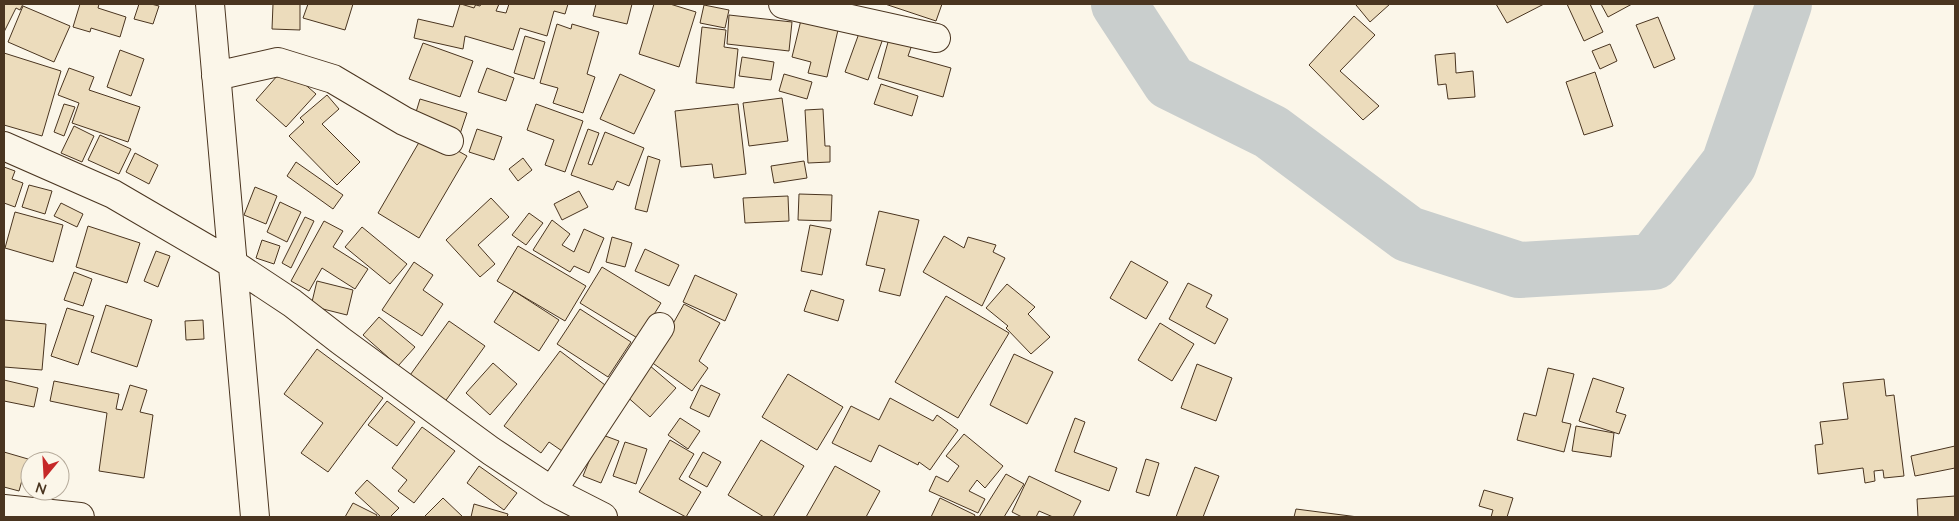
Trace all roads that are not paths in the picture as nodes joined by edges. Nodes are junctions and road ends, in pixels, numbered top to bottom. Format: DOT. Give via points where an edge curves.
graph roads {
  1 [pos="210,4"];
  2 [pos="784,4"];
  3 [pos="936,38"];
  4 [pos="216,76"];
  5 [pos="449,141"];
  6 [pos="4,146"];
  7 [pos="233,264"];
  8 [pos="660,327"];
  9 [pos="552,491"];
  10 [pos="4,509"];
  11 [pos="80,517"];
  12 [pos="254,517"];
  13 [pos="603,517"];
  1 -- 4 [label="street"];
  2 -- 3 [label="street"];
  4 -- 5 [label="street" via="278,62 333,79 404,121"];
  4 -- 7 [label="street"];
  6 -- 7 [label="street" via="113,194"];
  7 -- 9 [label="street" via="292,303 491,451"];
  7 -- 12 [label="street"];
  8 -- 9 [label="street"];
  9 -- 13 [label="street"];
  10 -- 11 [label="street"];
}
